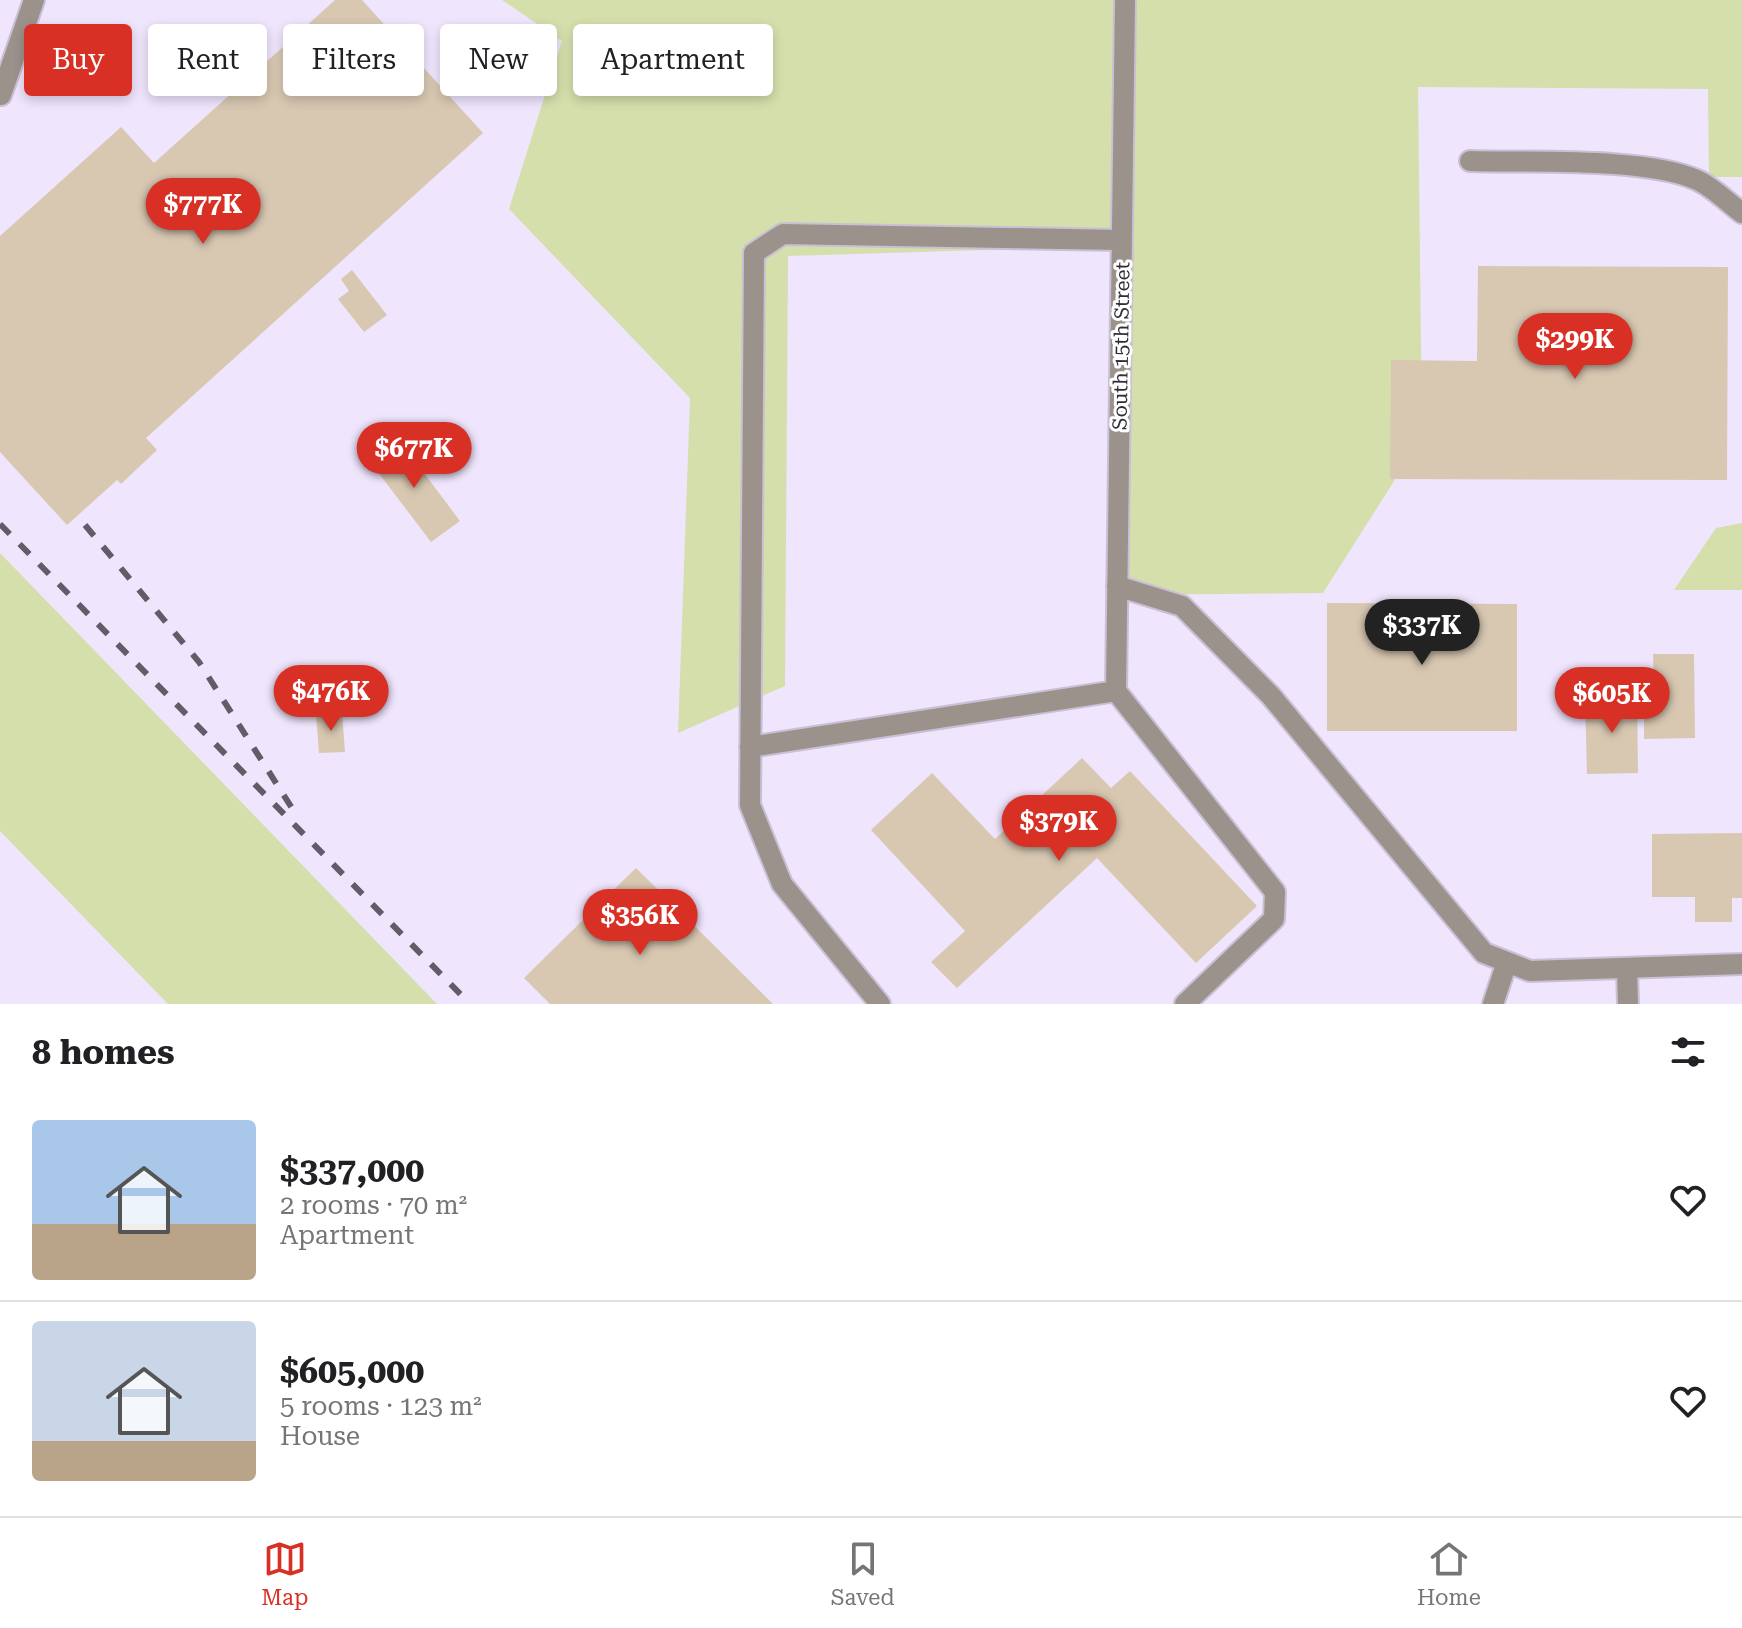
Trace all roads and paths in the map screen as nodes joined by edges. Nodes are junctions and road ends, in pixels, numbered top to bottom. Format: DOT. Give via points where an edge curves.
graph roads {
  1 [pos="34,0"];
  2 [pos="1125,0"];
  3 [pos="1,95"];
  4 [pos="1470,161"];
  5 [pos="1742,213"];
  6 [pos="1122,240"];
  7 [pos="1117,586"];
  8 [pos="1116,691"];
  9 [pos="750,747"];
  10 [pos="1507,962"];
  11 [pos="1742,964"];
  12 [pos="1627,968"];
  13 [pos="880,1004"];
  14 [pos="1185,1004"];
  15 [pos="1493,1004"];
  16 [pos="1628,1004"];
  1 -- 3 [label="street"];
  2 -- 6 [label="street, South 15th Street"];
  4 -- 5 [label="street" via="1672,172 1700,181"];
  6 -- 7 [label="street, South 15th Street"];
  6 -- 9 [label="street" via="783,234 754,253"];
  7 -- 8 [label="street, South 15th Street"];
  7 -- 10 [label="street" via="1182,606 1271,696 1484,953"];
  8 -- 9 [label="street"];
  8 -- 14 [label="street" via="1275,892 1274,919"];
  9 -- 13 [label="street" via="750,805 782,884"];
  10 -- 12 [label="street" via="1530,971"];
  10 -- 15 [label="street"];
  11 -- 12 [label="street"];
  12 -- 16 [label="street"];
}
